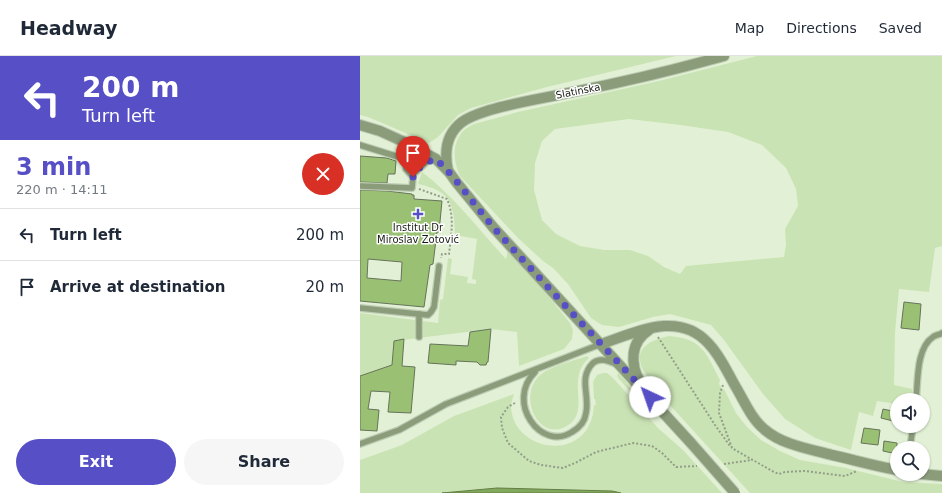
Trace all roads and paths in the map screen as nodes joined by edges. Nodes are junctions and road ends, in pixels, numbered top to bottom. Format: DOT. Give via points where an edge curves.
graph roads {
  1 [pos="724,56"];
  2 [pos="360,125"];
  3 [pos="360,144"];
  4 [pos="447,147"];
  5 [pos="436,159"];
  6 [pos="448,171"];
  7 [pos="412,175"];
  8 [pos="360,186"];
  9 [pos="412,187"];
  10 [pos="439,266"];
  11 [pos="360,308"];
  12 [pos="419,314"];
  13 [pos="654,327"];
  14 [pos="942,333"];
  15 [pos="419,337"];
  16 [pos="658,337"];
  17 [pos="601,344"];
  18 [pos="536,370"];
  19 [pos="629,374"];
  20 [pos="724,383"];
  21 [pos="917,393"];
  22 [pos="650,397"];
  23 [pos="515,403"];
  24 [pos="360,444"];
  25 [pos="732,448"];
  26 [pos="752,460"];
  27 [pos="721,464"];
  28 [pos="700,466"];
  29 [pos="890,468"];
  30 [pos="862,470"];
  31 [pos="930,475"];
  32 [pos="942,476"];
  33 [pos="735,493"];
  1 -- 4 [label="street, Slatinska" via="664,72 514,103 478,114 463,121 454,129"];
  2 -- 5 [label="street" via="380,131"];
  3 -- 7 [label="lane" via="405,159 406,169"];
  4 -- 5 [label="street, Slatinska"];
  4 -- 6 [label="street, Slatinska" via="445,159"];
  5 -- 6 [label="street"];
  5 -- 7 [label="lane" via="426,162"];
  6 -- 17 [label="street" via="493,227"];
  7 -- 9 [label="lane"];
  8 -- 9 [label="lane"];
  9 -- 10 [label="path" via="447,199 451,209 449,254 442,254"];
  10 -- 12 [label="lane" via="434,307 428,314"];
  11 -- 12 [label="lane"];
  12 -- 15 [label="lane"];
  13 -- 17 [label="street"];
  13 -- 22 [label="street" via="639,339 632,356 635,372"];
  13 -- 29 [label="street" via="680,326 700,335 709,343 750,413 764,429 802,447"];
  14 -- 21 [label="lane" via="933,337 925,346 920,358"];
  16 -- 25 [label="path"];
  17 -- 18 [label="lane"];
  17 -- 19 [label="street"];
  18 -- 19 [label="lane" via="525,388 525,410 529,420 540,430 557,436 570,433 582,423 587,404 585,376 596,360 619,366"];
  18 -- 24 [label="lane" via="452,402 399,430"];
  19 -- 22 [label="street"];
  20 -- 25 [label="path" via="720,393 719,413"];
  22 -- 33 [label="street, bridge"];
  23 -- 28 [label="path" via="508,407 502,417 502,428 508,443 529,460 542,465 563,468 596,452 633,443 652,446 676,467"];
  25 -- 26 [label="path"];
  26 -- 27 [label="path"];
  26 -- 30 [label="path" via="779,474 804,471 845,476"];
  31 -- 32 [label="street"];
}
